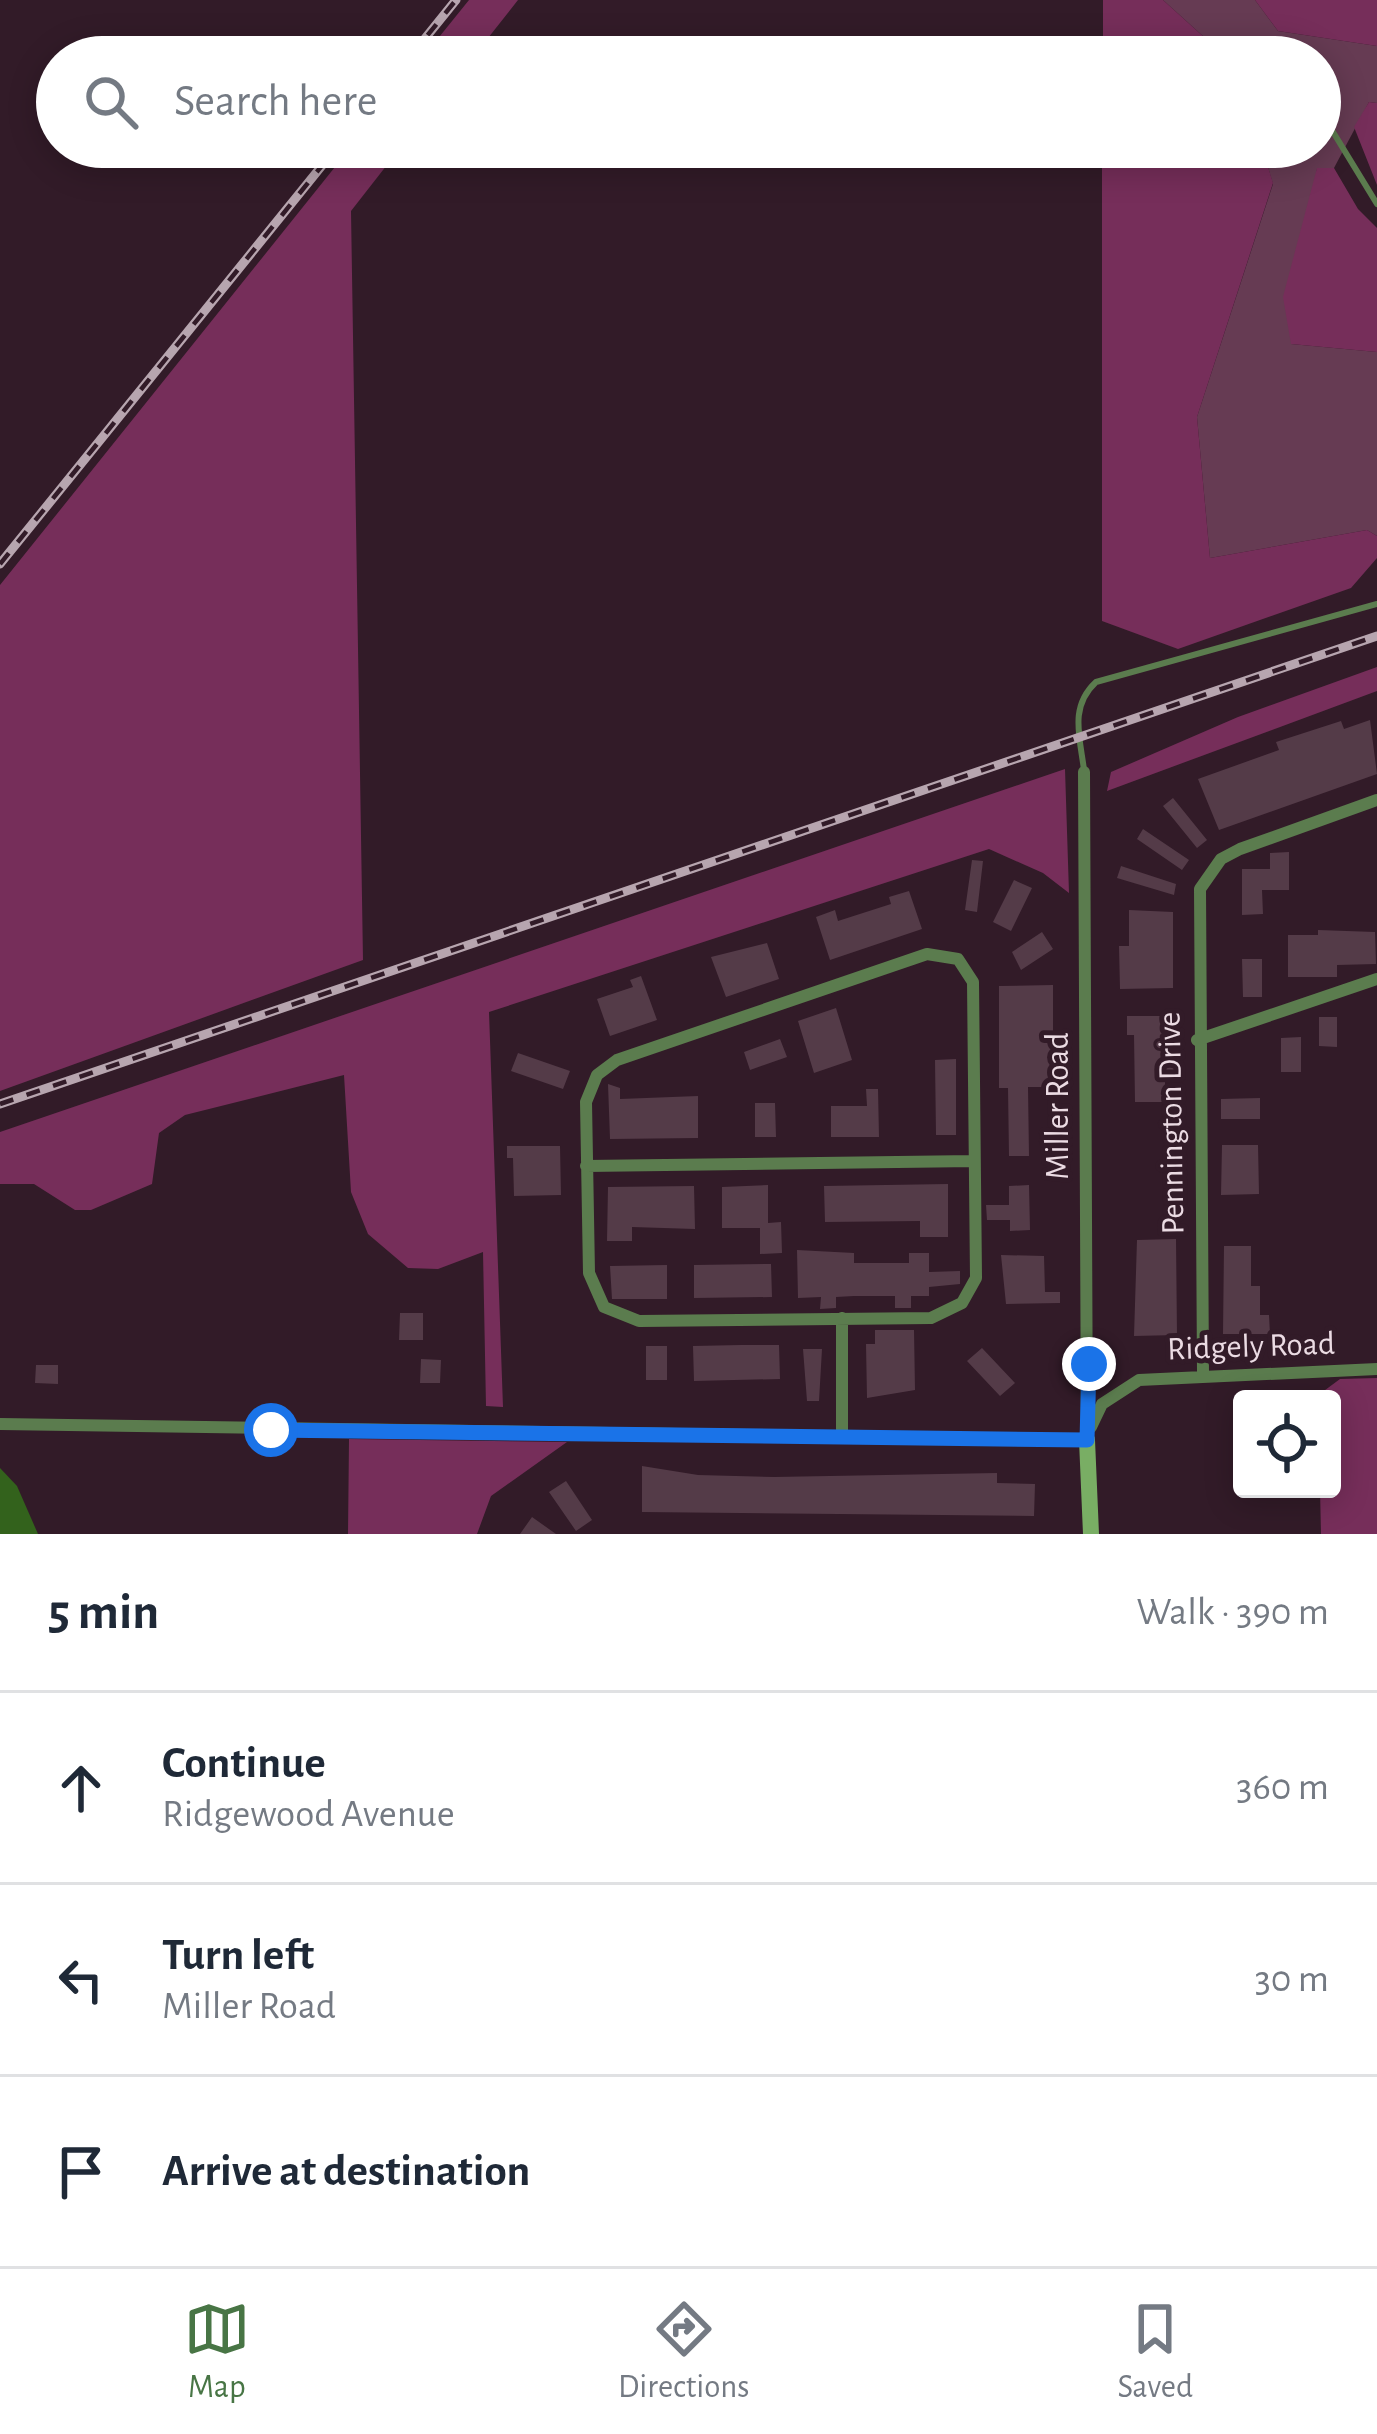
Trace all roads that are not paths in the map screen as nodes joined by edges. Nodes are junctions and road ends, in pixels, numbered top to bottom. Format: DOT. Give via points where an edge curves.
graph roads {
  1 [pos="1341,146"];
  2 [pos="1377,204"];
  3 [pos="1377,604"];
  4 [pos="1084,772"];
  5 [pos="1377,800"];
  6 [pos="1377,979"];
  7 [pos="1197,1040"];
  8 [pos="974,1161"];
  9 [pos="586,1166"];
  10 [pos="842,1318"];
  11 [pos="1377,1369"];
  12 [pos="1202,1373"];
  13 [pos="0,1424"];
  14 [pos="842,1436"];
  15 [pos="1087,1440"];
  16 [pos="1091,1534"];
  1 -- 2 [label="lane"];
  3 -- 4 [label="lane" via="1096,682 1077,712"];
  4 -- 15 [label="street, Miller Road"];
  5 -- 7 [label="street, Pennington Drive" via="1240,849 1207,874 1197,910"];
  6 -- 7 [label="street"];
  7 -- 12 [label="street, Pennington Drive"];
  8 -- 9 [label="street"];
  8 -- 9 [label="street" via="973,982 961,953 927,954 607,1066 586,1102"];
  8 -- 10 [label="street" via="976,1278 967,1308 931,1318"];
  9 -- 10 [label="street" via="591,1286 614,1315"];
  10 -- 14 [label="street"];
  11 -- 12 [label="street, Ridgely Road"];
  12 -- 15 [label="street, Ridgely Road" via="1123,1387 1102,1404"];
  13 -- 14 [label="street"];
  14 -- 15 [label="street"];
  15 -- 16 [label="street"];
}
